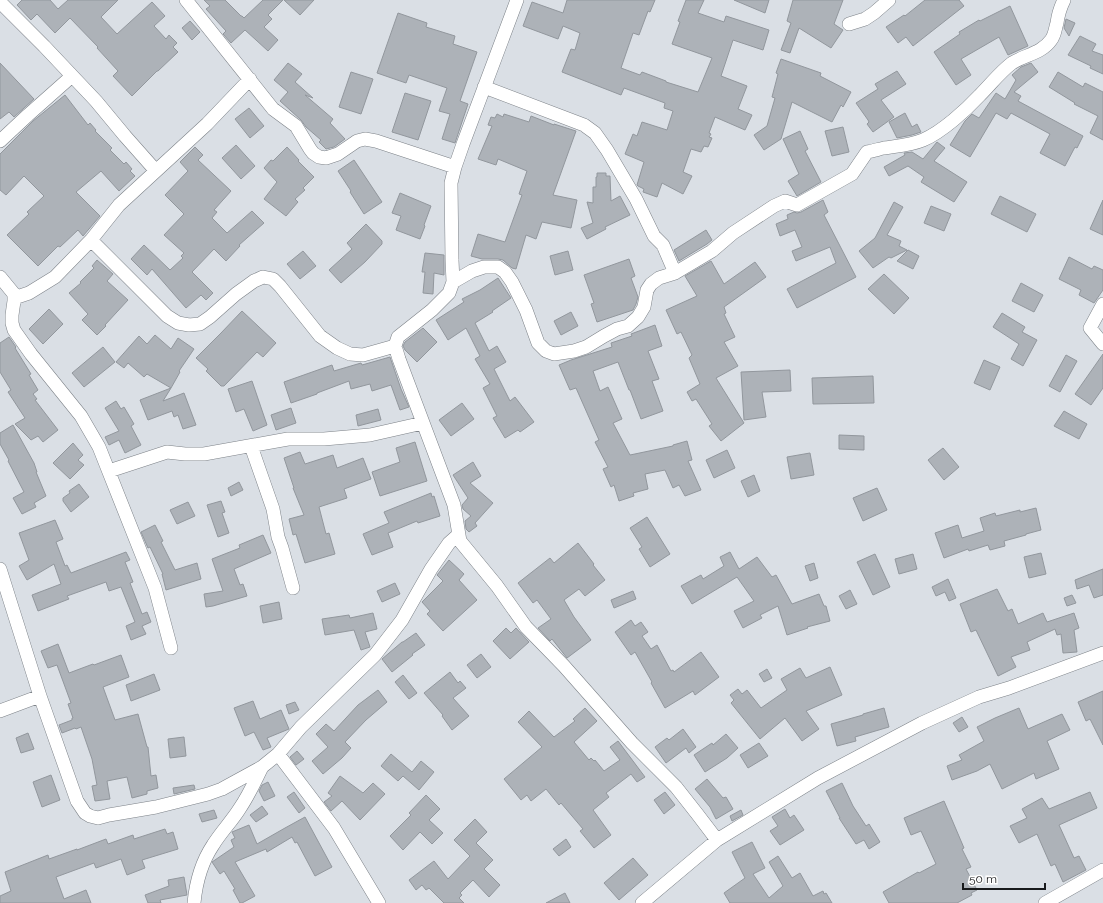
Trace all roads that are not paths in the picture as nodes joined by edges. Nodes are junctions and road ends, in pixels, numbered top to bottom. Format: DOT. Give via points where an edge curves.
graph roads {
  1 [pos="186,0"];
  2 [pos="517,0"];
  3 [pos="889,0"];
  4 [pos="1064,0"];
  5 [pos="0,2"];
  6 [pos="849,24"];
  7 [pos="72,76"];
  8 [pos="250,79"];
  9 [pos="484,87"];
  10 [pos="0,141"];
  11 [pos="455,167"];
  12 [pos="156,171"];
  13 [pos="91,240"];
  14 [pos="675,273"];
  15 [pos="0,277"];
  16 [pos="453,282"];
  17 [pos="14,298"];
  18 [pos="1103,304"];
  19 [pos="12,316"];
  20 [pos="0,326"];
  21 [pos="1103,344"];
  22 [pos="395,346"];
  23 [pos="423,423"];
  24 [pos="251,446"];
  25 [pos="109,471"];
  26 [pos="458,535"];
  27 [pos="0,569"];
  28 [pos="293,588"];
  29 [pos="171,648"];
  30 [pos="1103,653"];
  31 [pos="40,696"];
  32 [pos="0,711"];
  33 [pos="278,754"];
  34 [pos="262,767"];
  35 [pos="717,840"];
  36 [pos="1103,870"];
  37 [pos="194,903"];
  38 [pos="379,903"];
  39 [pos="642,903"];
  40 [pos="1045,903"];
  1 -- 8 [label="street"];
  2 -- 9 [label="street"];
  3 -- 6 [label="street" via="865,19"];
  4 -- 14 [label="street" via="1055,33 1048,45 1013,63 1000,73 979,96 936,134 900,147 867,152 852,174 797,205 785,201 774,206 733,233 712,251"];
  5 -- 7 [label="street"];
  7 -- 10 [label="street"];
  7 -- 12 [label="street"];
  8 -- 11 [label="street" via="273,109 296,126 310,149 319,157 326,158 338,154 356,141 365,139"];
  8 -- 12 [label="street" via="207,124"];
  9 -- 11 [label="street"];
  9 -- 14 [label="street" via="584,125 595,133 636,199 654,236 663,245"];
  11 -- 16 [label="street" via="451,183"];
  12 -- 13 [label="street" via="119,205"];
  13 -- 17 [label="street" via="55,277 29,293"];
  13 -- 22 [label="street" via="167,316 178,323 200,324 236,294 263,277 273,279 320,336 337,348 350,354 363,355"];
  14 -- 16 [label="street" via="659,278 651,284 647,290 644,307 628,326 616,329 586,347 554,354 538,344 526,310 512,282 498,267 484,267"];
  15 -- 17 [label="street" via="14,294"];
  16 -- 22 [label="street" via="449,293 398,337"];
  17 -- 19 [label="street"];
  18 -- 21 [label="street" via="1090,328"];
  19 -- 20 [label="street"];
  19 -- 25 [label="street" via="14,330 81,416"];
  22 -- 23 [label="street"];
  23 -- 24 [label="street" via="364,435 288,439"];
  23 -- 26 [label="street" via="454,505"];
  24 -- 25 [label="street" via="204,454 167,452"];
  24 -- 28 [label="street" via="273,509 278,537"];
  25 -- 29 [label="street" via="155,588"];
  26 -- 33 [label="street" via="448,543 402,620 383,646 301,727"];
  26 -- 35 [label="street" via="526,627 632,743 676,787"];
  27 -- 31 [label="street"];
  30 -- 35 [label="street" via="1009,688 979,696 818,778"];
  31 -- 32 [label="street"];
  31 -- 34 [label="street" via="77,801 84,813 90,816 98,818 208,794"];
  33 -- 34 [label="street"];
  33 -- 38 [label="street" via="334,828"];
  34 -- 37 [label="street" via="240,808 206,857 200,870"];
  35 -- 39 [label="street"];
  36 -- 40 [label="street"];
}
